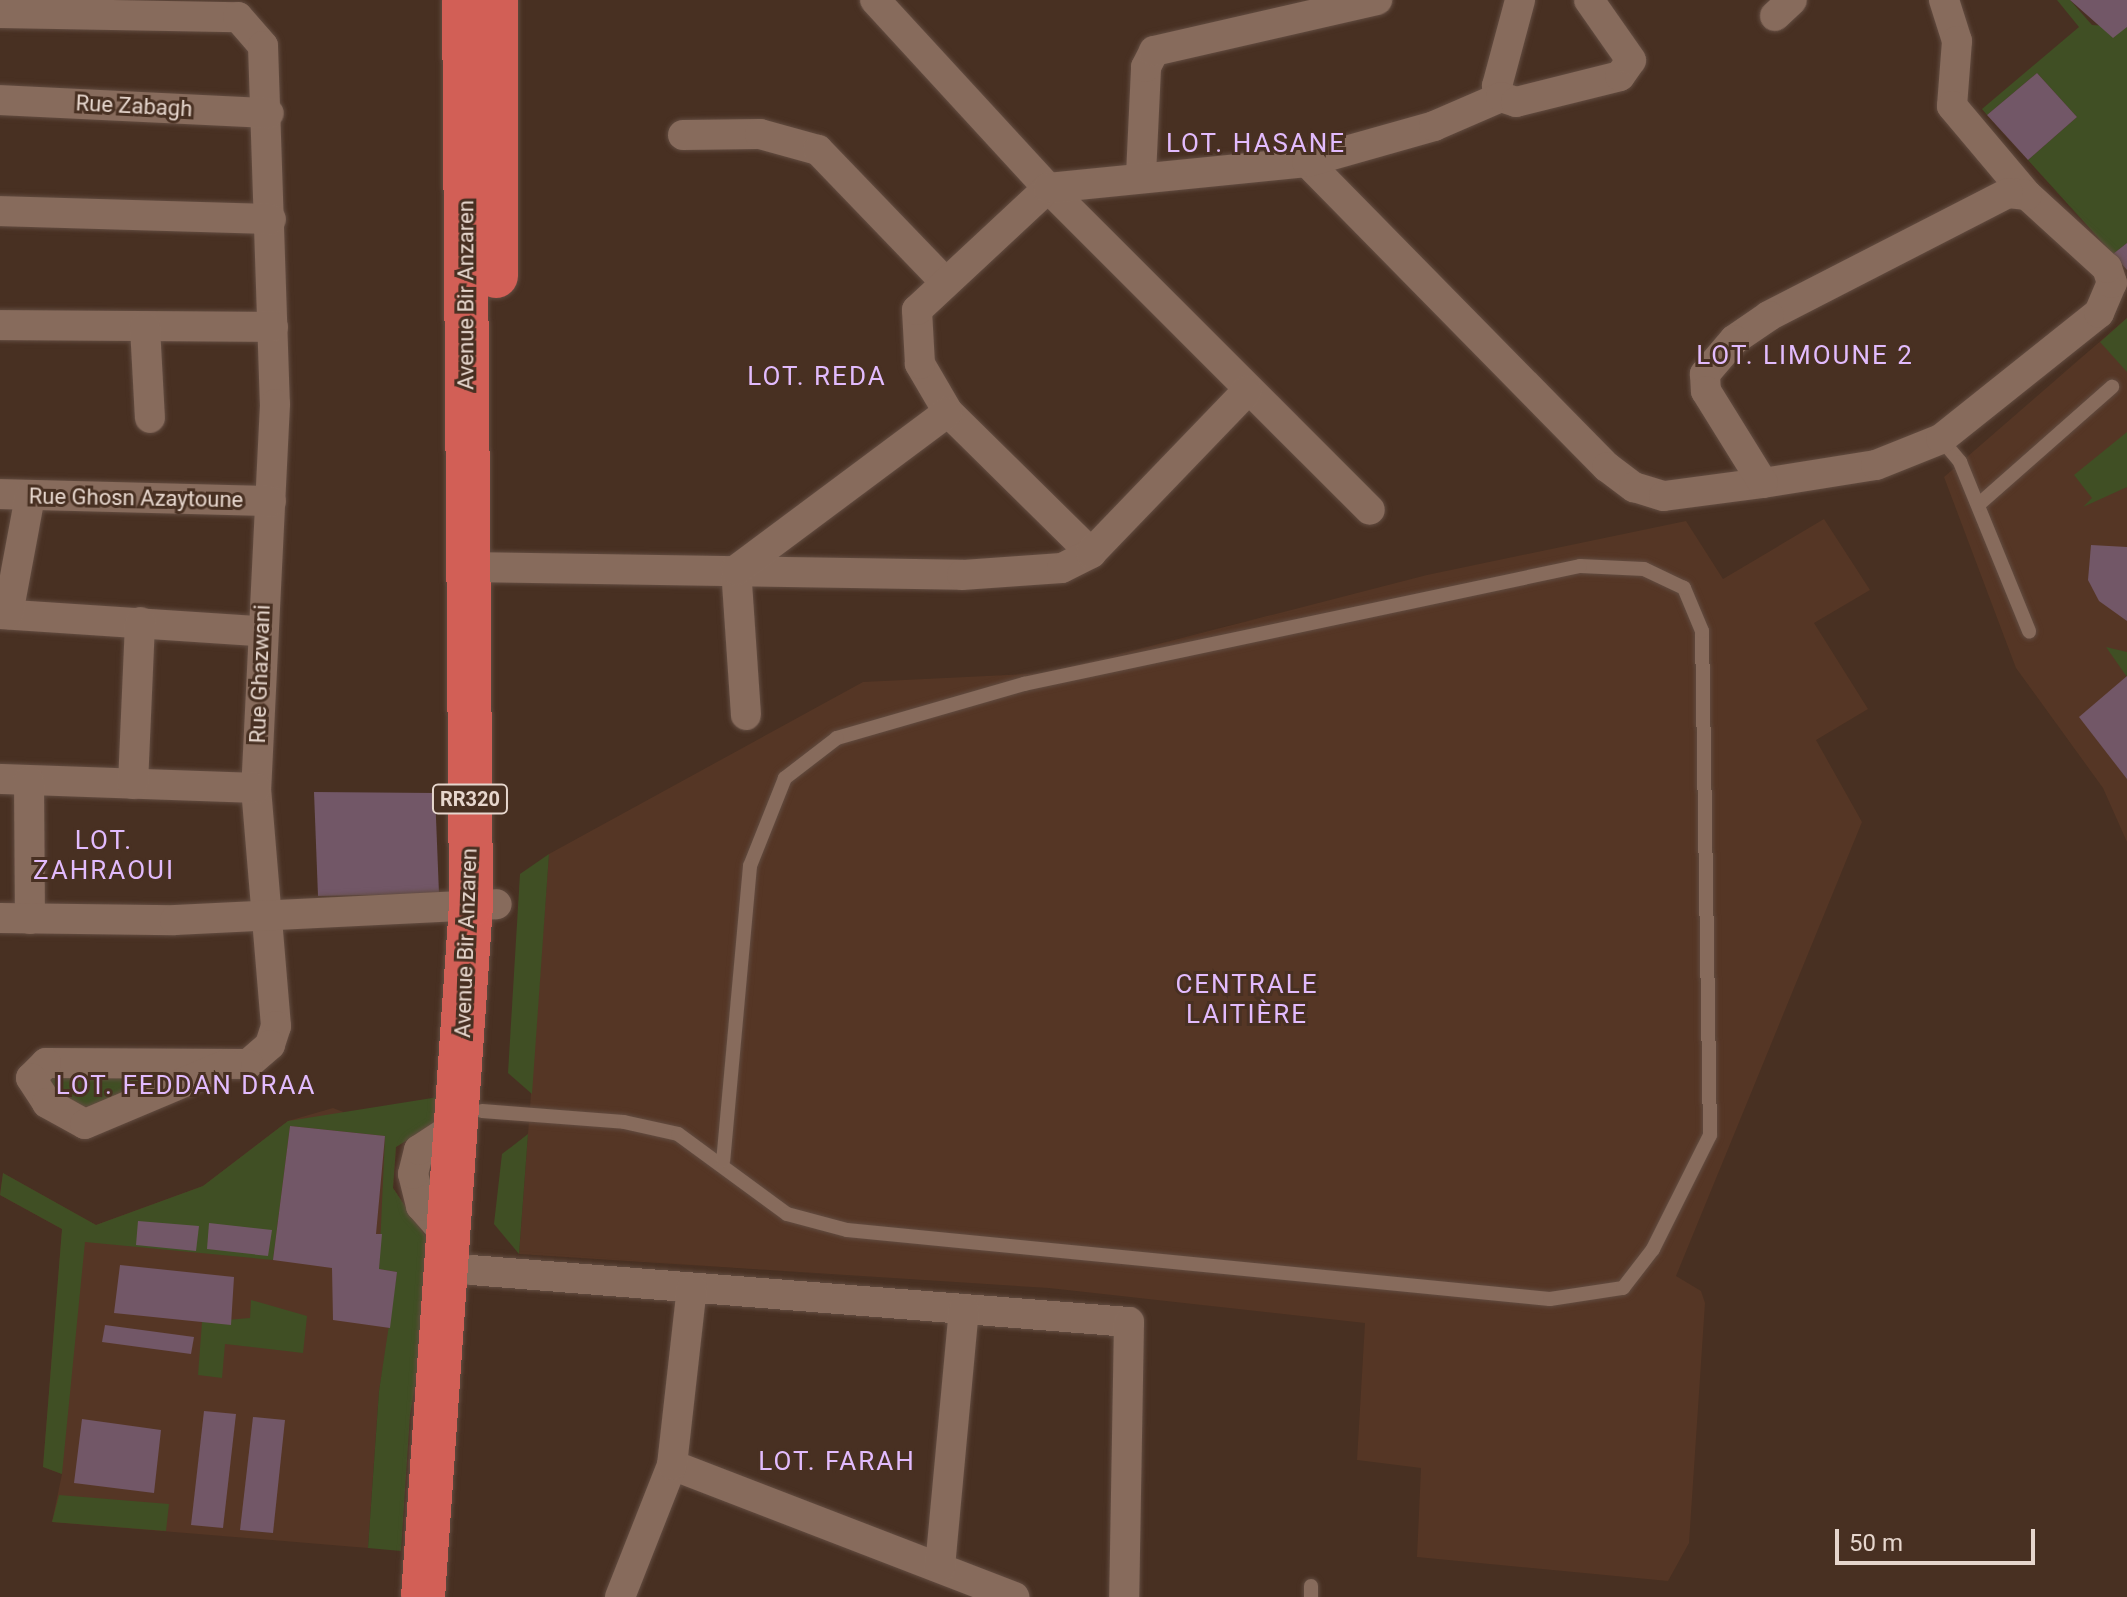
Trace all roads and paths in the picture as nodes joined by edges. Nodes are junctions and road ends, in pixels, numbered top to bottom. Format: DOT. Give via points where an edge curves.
graph roads {
  1 [pos="464,0"];
  2 [pos="496,0"];
  3 [pos="875,0"];
  4 [pos="1377,0"];
  5 [pos="1520,0"];
  6 [pos="1589,0"];
  7 [pos="1944,0"];
  8 [pos="170,6"];
  9 [pos="0,13"];
  10 [pos="1501,97"];
  11 [pos="0,100"];
  12 [pos="269,113"];
  13 [pos="683,135"];
  14 [pos="1307,162"];
  15 [pos="1141,175"];
  16 [pos="1048,188"];
  17 [pos="2027,195"];
  18 [pos="0,211"];
  19 [pos="271,219"];
  20 [pos="945,282"];
  21 [pos="0,325"];
  22 [pos="145,327"];
  23 [pos="273,327"];
  24 [pos="2112,387"];
  25 [pos="1247,391"];
  26 [pos="948,412"];
  27 [pos="150,418"];
  28 [pos="1941,439"];
  29 [pos="1763,483"];
  30 [pos="0,494"];
  31 [pos="30,496"];
  32 [pos="271,501"];
  33 [pos="1978,505"];
  34 [pos="1370,510"];
  35 [pos="1091,553"];
  36 [pos="482,566"];
  37 [pos="736,570"];
  38 [pos="4,614"];
  39 [pos="140,622"];
  40 [pos="259,631"];
  41 [pos="2029,631"];
  42 [pos="746,715"];
  43 [pos="14,780"];
  44 [pos="133,784"];
  45 [pos="256,788"];
  46 [pos="484,904"];
  47 [pos="269,914"];
  48 [pos="15,918"];
  49 [pos="227,1064"];
  50 [pos="469,1118"];
  51 [pos="723,1161"];
  52 [pos="460,1255"];
  53 [pos="692,1288"];
  54 [pos="964,1309"];
  55 [pos="672,1465"];
  56 [pos="940,1567"];
  57 [pos="423,1597"];
  58 [pos="452,1597"];
  59 [pos="620,1597"];
  60 [pos="1014,1597"];
  61 [pos="1124,1597"];
  1 -- 36 [label="highway, Avenue Bir Anzaren / RR320"];
  2 -- 36 [label="highway, Avenue Bir Anzaren / RR320"];
  3 -- 16 [label="street"];
  4 -- 15 [label="street" via="1154,51 1146,67"];
  5 -- 10 [label="street" via="1497,86"];
  6 -- 10 [label="street" via="1631,60 1628,69 1516,102"];
  7 -- 17 [label="street" via="1957,41 1952,106"];
  8 -- 9 [label="street, Rue Ghazwani"];
  8 -- 12 [label="street, Rue Ghazwani" via="238,17 255,29"];
  10 -- 14 [label="street" via="1434,126"];
  11 -- 12 [label="street, Rue Zabagh"];
  12 -- 19 [label="street, Rue Ghazwani"];
  13 -- 20 [label="street" via="760,134 818,150"];
  14 -- 15 [label="street"];
  14 -- 29 [label="street" via="1634,487 1664,496"];
  15 -- 16 [label="street"];
  16 -- 20 [label="street"];
  16 -- 25 [label="street"];
  17 -- 28 [label="street" via="2107,268 2110,297"];
  17 -- 29 [label="street" via="1991,198 1769,316 1713,361 1706,391"];
  18 -- 19 [label="street"];
  19 -- 23 [label="street, Rue Ghazwani"];
  20 -- 26 [label="street" via="917,310 913,330 920,364"];
  21 -- 22 [label="street"];
  22 -- 23 [label="street"];
  22 -- 27 [label="street"];
  23 -- 32 [label="street, Rue Ghazwani"];
  24 -- 33 [label="lane"];
  25 -- 34 [label="street"];
  25 -- 35 [label="street"];
  26 -- 35 [label="street"];
  26 -- 37 [label="street"];
  28 -- 29 [label="street" via="1876,465"];
  28 -- 33 [label="lane"];
  30 -- 31 [label="street, Rue Ghosn Azaytoune"];
  31 -- 32 [label="street, Rue Ghosn Azaytoune"];
  31 -- 38 [label="street"];
  32 -- 40 [label="street, Rue Ghazwani"];
  33 -- 41 [label="lane"];
  35 -- 37 [label="street" via="1062,568 1025,572"];
  36 -- 37 [label="street"];
  36 -- 46 [label="highway, Avenue Bir Anzaren / RR320"];
  37 -- 42 [label="street"];
  38 -- 39 [label="street"];
  39 -- 40 [label="street"];
  39 -- 44 [label="street"];
  40 -- 45 [label="street, Rue Ghazwani"];
  43 -- 44 [label="street"];
  43 -- 48 [label="street"];
  44 -- 45 [label="street"];
  45 -- 47 [label="street, Rue Ghazwani"];
  46 -- 47 [label="street"];
  46 -- 50 [label="highway, Avenue Bir Anzaren / RR320"];
  47 -- 48 [label="street"];
  47 -- 49 [label="street, Rue Ghazwani" via="276,1026 261,1056"];
  49 -- 49 [label="street, Rue Ghazwani" via="37,1064 33,1087 85,1124"];
  50 -- 51 [label="lane" via="624,1122 678,1134"];
  50 -- 52 [label="highway, Avenue Bir Anzaren / RR320"];
  51 -- 51 [label="lane" via="787,1214 847,1230 1550,1299 1623,1288 1653,1249 1710,1135 1702,631 1684,588 1644,569 1580,566 1024,684 837,738 785,778 750,866"];
  52 -- 53 [label="street"];
  52 -- 57 [label="highway, Avenue Bir Anzaren / RR320"];
  52 -- 58 [label="highway, Avenue Bir Anzaren / RR320"];
  53 -- 54 [label="street"];
  53 -- 55 [label="street"];
  54 -- 56 [label="street"];
  54 -- 61 [label="street" via="1129,1322"];
  55 -- 56 [label="street"];
  55 -- 59 [label="street"];
  56 -- 60 [label="street"];
}
